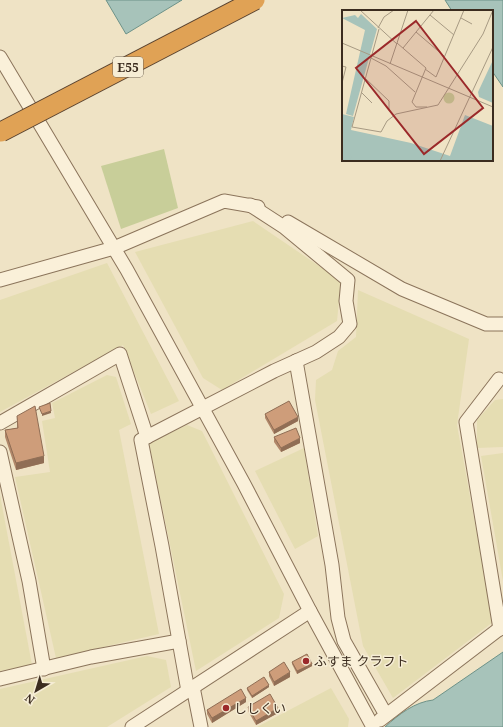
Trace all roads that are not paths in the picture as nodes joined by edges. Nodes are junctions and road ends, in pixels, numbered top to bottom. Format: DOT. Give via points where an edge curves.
graph roads {
  1 [pos="254,0"];
  2 [pos="0,57"];
  3 [pos="1,132"];
  4 [pos="250,205"];
  5 [pos="114,248"];
  6 [pos="0,280"];
  7 [pos="503,324"];
  8 [pos="296,361"];
  9 [pos="499,379"];
  10 [pos="202,408"];
  11 [pos="0,423"];
  12 [pos="147,437"];
  13 [pos="0,452"];
  14 [pos="310,612"];
  15 [pos="501,628"];
  16 [pos="179,641"];
  17 [pos="44,669"];
  18 [pos="0,679"];
  19 [pos="190,689"];
  20 [pos="386,715"];
  21 [pos="132,727"];
  22 [pos="201,727"];
  23 [pos="372,727"];
  1 -- 3 [label="highway, E55, bridge"];
  2 -- 5 [label="street"];
  4 -- 5 [label="street" via="224,201"];
  4 -- 7 [label="street" via="266,208 402,289 486,324"];
  4 -- 8 [label="street" via="284,227 348,280 346,300 350,324 339,337"];
  5 -- 6 [label="street"];
  5 -- 10 [label="street"];
  8 -- 10 [label="street"];
  8 -- 20 [label="street" via="338,618 344,641"];
  9 -- 15 [label="street" via="466,422"];
  10 -- 12 [label="street"];
  10 -- 14 [label="street"];
  11 -- 12 [label="street" via="120,354"];
  12 -- 16 [label="street" via="141,440"];
  13 -- 17 [label="street" via="29,580"];
  14 -- 19 [label="street"];
  14 -- 23 [label="street"];
  15 -- 20 [label="street"];
  16 -- 17 [label="street" via="91,657"];
  16 -- 19 [label="street"];
  17 -- 18 [label="street"];
  19 -- 21 [label="street"];
  19 -- 22 [label="street"];
  20 -- 23 [label="street"];
}
